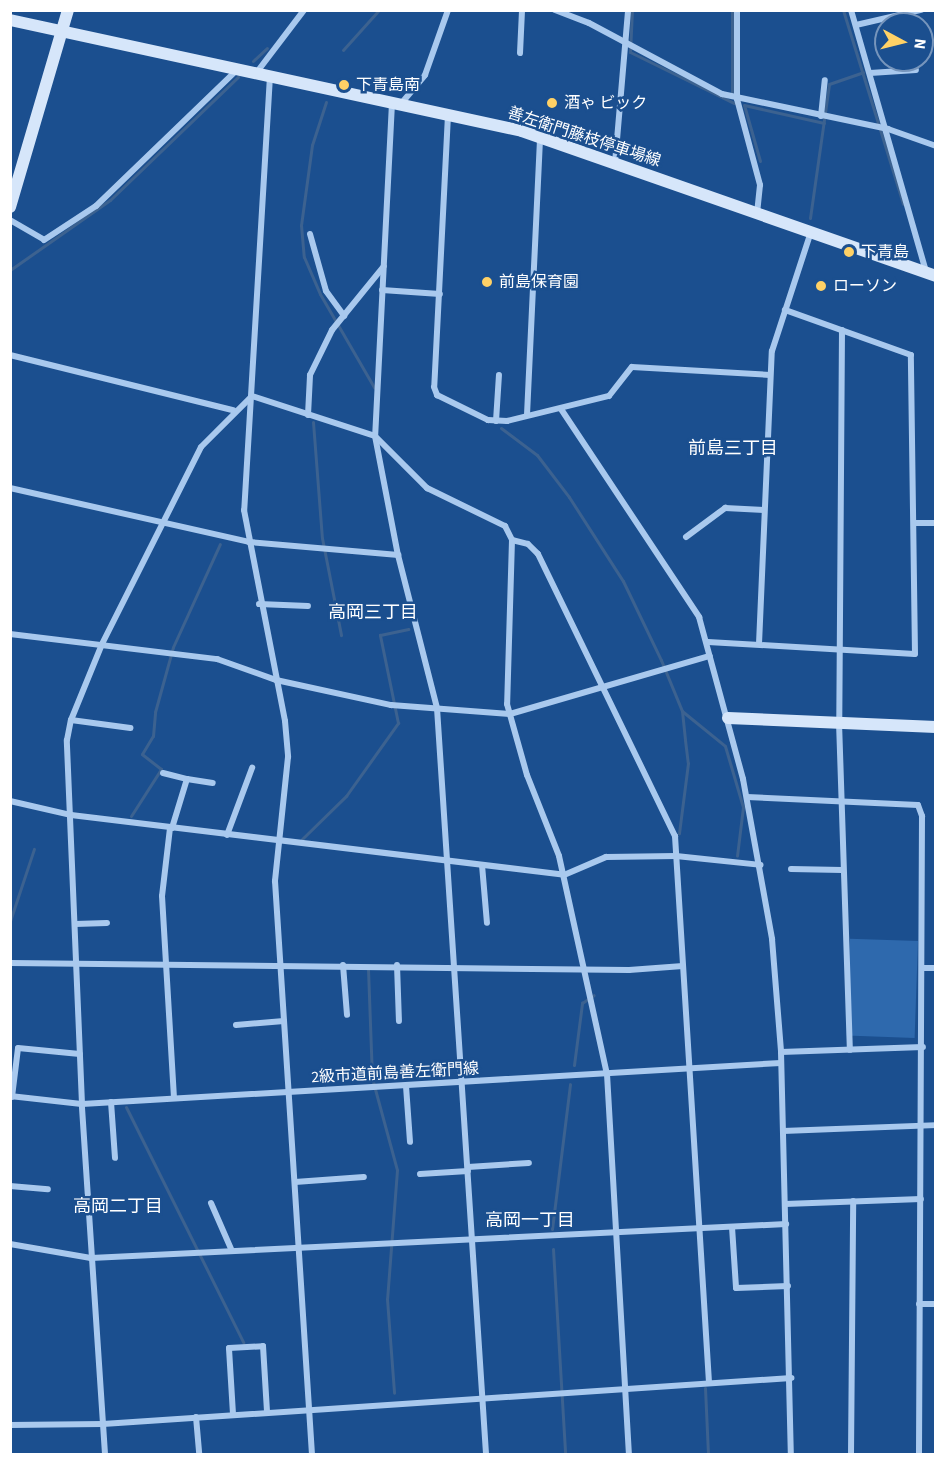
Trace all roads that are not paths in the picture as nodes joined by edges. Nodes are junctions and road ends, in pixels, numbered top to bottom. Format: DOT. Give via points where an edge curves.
graph roads {
  1 [pos="68,10"];
  2 [pos="304,10"];
  3 [pos="448,10"];
  4 [pos="522,10"];
  5 [pos="555,10"];
  6 [pos="628,10"];
  7 [pos="736,10"];
  8 [pos="851,10"];
  9 [pos="919,11"];
  10 [pos="10,20"];
  11 [pos="856,25"];
  12 [pos="63,30"];
  13 [pos="625,44"];
  14 [pos="520,52"];
  15 [pos="239,68"];
  16 [pos="257,72"];
  17 [pos="885,72"];
  18 [pos="870,73"];
  19 [pos="270,75"];
  20 [pos="825,80"];
  21 [pos="738,99"];
  22 [pos="396,104"];
  23 [pos="448,115"];
  24 [pos="821,116"];
  25 [pos="888,129"];
  26 [pos="540,136"];
  27 [pos="936,146"];
  28 [pos="615,164"];
  29 [pos="10,207"];
  30 [pos="757,213"];
  31 [pos="10,220"];
  32 [pos="810,232"];
  33 [pos="310,234"];
  34 [pos="384,266"];
  35 [pos="931,275"];
  36 [pos="382,290"];
  37 [pos="440,294"];
  38 [pos="785,310"];
  39 [pos="340,319"];
  40 [pos="842,330"];
  41 [pos="10,356"];
  42 [pos="499,375"];
  43 [pos="770,375"];
  44 [pos="252,396"];
  45 [pos="561,409"];
  46 [pos="233,410"];
  47 [pos="308,415"];
  48 [pos="527,416"];
  49 [pos="496,421"];
  50 [pos="375,436"];
  51 [pos="10,488"];
  52 [pos="764,510"];
  53 [pos="916,522"];
  54 [pos="936,523"];
  55 [pos="162,524"];
  56 [pos="686,537"];
  57 [pos="512,540"];
  58 [pos="249,542"];
  59 [pos="398,555"];
  60 [pos="259,604"];
  61 [pos="308,606"];
  62 [pos="10,634"];
  63 [pos="708,642"];
  64 [pos="102,644"];
  65 [pos="759,644"];
  66 [pos="840,649"];
  67 [pos="710,656"];
  68 [pos="276,680"];
  69 [pos="603,688"];
  70 [pos="437,708"];
  71 [pos="510,714"];
  72 [pos="728,718"];
  73 [pos="71,720"];
  74 [pos="839,722"];
  75 [pos="936,727"];
  76 [pos="130,728"];
  77 [pos="252,768"];
  78 [pos="163,773"];
  79 [pos="187,779"];
  80 [pos="213,783"];
  81 [pos="747,798"];
  82 [pos="10,801"];
  83 [pos="841,802"];
  84 [pos="71,815"];
  85 [pos="171,828"];
  86 [pos="228,835"];
  87 [pos="278,841"];
  88 [pos="676,856"];
  89 [pos="449,862"];
  90 [pos="482,865"];
  91 [pos="761,865"];
  92 [pos="791,869"];
  93 [pos="842,870"];
  94 [pos="564,875"];
  95 [pos="107,923"];
  96 [pos="487,923"];
  97 [pos="75,924"];
  98 [pos="76,962"];
  99 [pos="10,963"];
  100 [pos="166,964"];
  101 [pos="281,964"];
  102 [pos="343,965"];
  103 [pos="397,965"];
  104 [pos="683,966"];
  105 [pos="455,967"];
  106 [pos="923,968"];
  107 [pos="936,968"];
  108 [pos="582,969"];
  109 [pos="347,1015"];
  110 [pos="284,1021"];
  111 [pos="399,1021"];
  112 [pos="236,1025"];
  113 [pos="922,1047"];
  114 [pos="850,1050"];
  115 [pos="781,1052"];
  116 [pos="80,1054"];
  117 [pos="781,1063"];
  118 [pos="690,1070"];
  119 [pos="607,1074"];
  120 [pos="462,1083"];
  121 [pos="406,1086"];
  122 [pos="289,1092"];
  123 [pos="11,1096"];
  124 [pos="174,1098"];
  125 [pos="111,1102"];
  126 [pos="82,1104"];
  127 [pos="922,1125"];
  128 [pos="936,1125"];
  129 [pos="783,1131"];
  130 [pos="410,1142"];
  131 [pos="115,1158"];
  132 [pos="529,1163"];
  133 [pos="468,1169"];
  134 [pos="420,1174"];
  135 [pos="364,1177"];
  136 [pos="295,1182"];
  137 [pos="10,1186"];
  138 [pos="48,1189"];
  139 [pos="921,1199"];
  140 [pos="853,1201"];
  141 [pos="211,1203"];
  142 [pos="785,1204"];
  143 [pos="786,1224"];
  144 [pos="732,1227"];
  145 [pos="699,1229"];
  146 [pos="617,1234"];
  147 [pos="473,1242"];
  148 [pos="10,1244"];
  149 [pos="299,1247"];
  150 [pos="232,1251"];
  151 [pos="92,1258"];
  152 [pos="788,1286"];
  153 [pos="919,1304"];
  154 [pos="936,1305"];
  155 [pos="791,1378"];
  156 [pos="710,1383"];
  157 [pos="626,1388"];
  158 [pos="483,1398"];
  159 [pos="309,1408"];
  160 [pos="267,1411"];
  161 [pos="232,1414"];
  162 [pos="196,1417"];
  163 [pos="103,1424"];
  164 [pos="10,1425"];
  165 [pos="105,1455"];
  166 [pos="199,1455"];
  167 [pos="312,1455"];
  168 [pos="486,1455"];
  169 [pos="629,1455"];
  170 [pos="792,1455"];
  171 [pos="851,1455"];
  172 [pos="919,1455"];
  1 -- 12 [label="main road"];
  2 -- 16 [label="street"];
  3 -- 22 [label="street" via="425,75"];
  4 -- 14 [label="street"];
  5 -- 13 [label="street" via="589,23"];
  6 -- 13 [label="street"];
  7 -- 21 [label="street"];
  8 -- 11 [label="street"];
  9 -- 11 [label="street"];
  10 -- 12 [label="main road, 善左衛門藤枝停車場線"];
  11 -- 18 [label="street"];
  12 -- 15 [label="main road, 善左衛門藤枝停車場線"];
  12 -- 29 [label="main road"];
  13 -- 21 [label="street"];
  13 -- 28 [label="street"];
  15 -- 16 [label="main road, 善左衛門藤枝停車場線"];
  15 -- 31 [label="street" via="109,196 87,212 44,240"];
  16 -- 19 [label="main road, 善左衛門藤枝停車場線"];
  17 -- 18 [label="street"];
  18 -- 25 [label="street"];
  19 -- 22 [label="main road, 善左衛門藤枝停車場線"];
  19 -- 44 [label="street"];
  20 -- 24 [label="street"];
  21 -- 24 [label="street"];
  21 -- 30 [label="street" via="760,185"];
  22 -- 23 [label="main road, 善左衛門藤枝停車場線"];
  22 -- 34 [label="street"];
  23 -- 26 [label="main road, 善左衛門藤枝停車場線"];
  23 -- 37 [label="street"];
  24 -- 25 [label="street"];
  25 -- 27 [label="street"];
  25 -- 35 [label="street"];
  26 -- 28 [label="main road, 善左衛門藤枝停車場線"];
  26 -- 48 [label="street"];
  28 -- 30 [label="main road, 善左衛門藤枝停車場線"];
  30 -- 32 [label="main road, 善左衛門藤枝停車場線"];
  32 -- 35 [label="main road, 善左衛門藤枝停車場線"];
  32 -- 38 [label="street"];
  33 -- 39 [label="street" via="326,291"];
  34 -- 36 [label="street"];
  34 -- 39 [label="street"];
  36 -- 37 [label="street"];
  36 -- 50 [label="street"];
  37 -- 49 [label="street" via="434,387 437,395"];
  38 -- 40 [label="street"];
  38 -- 43 [label="street"];
  39 -- 47 [label="street" via="310,375"];
  40 -- 53 [label="street" via="911,355 915,364"];
  40 -- 66 [label="street"];
  41 -- 46 [label="street"];
  42 -- 49 [label="street"];
  43 -- 45 [label="street" via="632,367 609,396"];
  43 -- 52 [label="street"];
  44 -- 46 [label="street"];
  44 -- 47 [label="street"];
  44 -- 58 [label="street" via="244,510"];
  45 -- 48 [label="street"];
  45 -- 63 [label="street" via="699,617"];
  46 -- 55 [label="street" via="201,447"];
  47 -- 50 [label="street"];
  48 -- 49 [label="street"];
  50 -- 57 [label="street" via="427,488 505,526"];
  50 -- 59 [label="street"];
  51 -- 55 [label="street"];
  52 -- 56 [label="street" via="725,508"];
  52 -- 65 [label="street"];
  53 -- 54 [label="street"];
  53 -- 66 [label="street" via="915,654"];
  55 -- 58 [label="street"];
  55 -- 64 [label="street"];
  57 -- 69 [label="street" via="528,544 538,554"];
  57 -- 71 [label="street" via="506,623"];
  58 -- 59 [label="street"];
  58 -- 60 [label="street"];
  59 -- 70 [label="street"];
  60 -- 61 [label="street"];
  60 -- 68 [label="street"];
  62 -- 64 [label="street"];
  63 -- 65 [label="street"];
  63 -- 67 [label="street"];
  64 -- 68 [label="street" via="217,659"];
  64 -- 73 [label="street"];
  65 -- 66 [label="street"];
  66 -- 74 [label="street"];
  67 -- 69 [label="street"];
  67 -- 72 [label="street"];
  68 -- 70 [label="street" via="340,697"];
  68 -- 87 [label="street" via="288,757"];
  69 -- 71 [label="street"];
  69 -- 88 [label="street" via="675,836"];
  70 -- 71 [label="street"];
  70 -- 89 [label="street"];
  71 -- 94 [label="street" via="527,776"];
  72 -- 74 [label="main road"];
  72 -- 81 [label="street"];
  73 -- 76 [label="street"];
  73 -- 84 [label="street"];
  74 -- 75 [label="main road"];
  74 -- 83 [label="street"];
  77 -- 86 [label="street"];
  78 -- 79 [label="street"];
  79 -- 80 [label="street"];
  79 -- 85 [label="street"];
  81 -- 83 [label="street"];
  81 -- 91 [label="street"];
  82 -- 84 [label="street"];
  83 -- 93 [label="street"];
  83 -- 106 [label="street" via="918,805 922,816"];
  84 -- 85 [label="street"];
  84 -- 97 [label="street"];
  85 -- 86 [label="street"];
  85 -- 100 [label="street" via="162,896"];
  86 -- 87 [label="street"];
  87 -- 89 [label="street"];
  87 -- 101 [label="street"];
  88 -- 91 [label="street"];
  88 -- 94 [label="street" via="606,857"];
  88 -- 104 [label="street"];
  89 -- 90 [label="street"];
  89 -- 105 [label="street"];
  90 -- 94 [label="street"];
  90 -- 96 [label="street"];
  91 -- 115 [label="street" via="772,939"];
  92 -- 93 [label="street"];
  93 -- 114 [label="street"];
  94 -- 108 [label="street"];
  95 -- 97 [label="street"];
  97 -- 98 [label="street"];
  98 -- 99 [label="street"];
  98 -- 100 [label="street"];
  98 -- 116 [label="street"];
  100 -- 101 [label="street"];
  100 -- 124 [label="street"];
  101 -- 102 [label="street"];
  101 -- 110 [label="street"];
  102 -- 103 [label="street"];
  102 -- 109 [label="street"];
  103 -- 105 [label="street"];
  103 -- 111 [label="street"];
  104 -- 108 [label="street"];
  104 -- 118 [label="street"];
  105 -- 108 [label="street"];
  105 -- 120 [label="street"];
  106 -- 107 [label="street"];
  106 -- 113 [label="street"];
  108 -- 119 [label="street"];
  110 -- 112 [label="street"];
  110 -- 122 [label="street"];
  113 -- 114 [label="street"];
  113 -- 127 [label="street"];
  114 -- 115 [label="street"];
  115 -- 117 [label="street"];
  116 -- 123 [label="street" via="18,1048"];
  116 -- 126 [label="street"];
  117 -- 118 [label="street, 2級市道前島善左衛門線"];
  117 -- 129 [label="street"];
  118 -- 119 [label="street, 2級市道前島善左衛門線"];
  118 -- 145 [label="street"];
  119 -- 120 [label="street, 2級市道前島善左衛門線"];
  119 -- 146 [label="street"];
  120 -- 121 [label="street, 2級市道前島善左衛門線"];
  120 -- 133 [label="street"];
  121 -- 122 [label="street, 2級市道前島善左衛門線"];
  121 -- 130 [label="street"];
  122 -- 124 [label="street, 2級市道前島善左衛門線"];
  122 -- 136 [label="street"];
  123 -- 126 [label="street, 2級市道前島善左衛門線"];
  124 -- 125 [label="street, 2級市道前島善左衛門線"];
  125 -- 126 [label="street, 2級市道前島善左衛門線"];
  125 -- 131 [label="street"];
  126 -- 151 [label="street"];
  127 -- 128 [label="street"];
  127 -- 129 [label="street"];
  127 -- 139 [label="street"];
  129 -- 142 [label="street"];
  132 -- 133 [label="street"];
  133 -- 134 [label="street"];
  133 -- 147 [label="street"];
  135 -- 136 [label="street"];
  136 -- 149 [label="street"];
  137 -- 138 [label="street"];
  139 -- 140 [label="street"];
  139 -- 153 [label="street"];
  140 -- 142 [label="street"];
  140 -- 171 [label="street"];
  141 -- 150 [label="street"];
  142 -- 143 [label="street"];
  143 -- 144 [label="street"];
  143 -- 152 [label="street"];
  144 -- 145 [label="street"];
  144 -- 152 [label="street" via="736,1288"];
  145 -- 146 [label="street"];
  145 -- 156 [label="street"];
  146 -- 147 [label="street"];
  146 -- 157 [label="street"];
  147 -- 149 [label="street"];
  147 -- 158 [label="street"];
  148 -- 151 [label="street"];
  149 -- 150 [label="street"];
  149 -- 159 [label="street"];
  150 -- 151 [label="street"];
  151 -- 163 [label="street"];
  152 -- 155 [label="street"];
  153 -- 154 [label="street"];
  153 -- 172 [label="street"];
  155 -- 156 [label="street"];
  155 -- 170 [label="street"];
  156 -- 157 [label="street"];
  157 -- 158 [label="street"];
  157 -- 169 [label="street"];
  158 -- 159 [label="street"];
  158 -- 168 [label="street"];
  159 -- 160 [label="street"];
  159 -- 167 [label="street"];
  160 -- 161 [label="street"];
  160 -- 161 [label="street" via="263,1346 229,1348"];
  161 -- 162 [label="street"];
  162 -- 163 [label="street"];
  162 -- 166 [label="street"];
  163 -- 164 [label="street"];
  163 -- 165 [label="street"];
}
